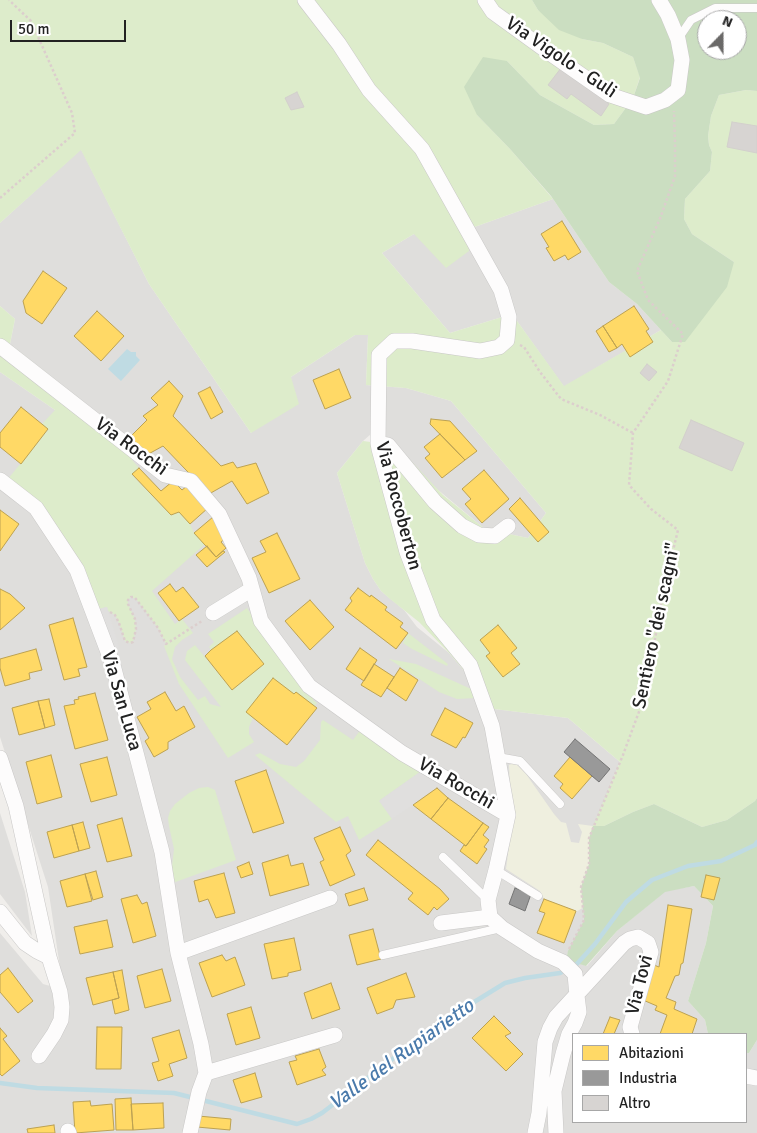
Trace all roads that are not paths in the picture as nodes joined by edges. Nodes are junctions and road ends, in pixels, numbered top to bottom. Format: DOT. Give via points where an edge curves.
graph roads {
  1 [pos="305,0"];
  2 [pos="484,0"];
  3 [pos="659,0"];
  4 [pos="757,8"];
  5 [pos="678,39"];
  6 [pos="0,346"];
  7 [pos="378,442"];
  8 [pos="0,480"];
  9 [pos="508,526"];
  10 [pos="252,589"];
  11 [pos="213,613"];
  12 [pos="498,757"];
  13 [pos="0,758"];
  14 [pos="560,804"];
  15 [pos="508,815"];
  16 [pos="443,857"];
  17 [pos="496,870"];
  18 [pos="538,896"];
  19 [pos="330,898"];
  20 [pos="488,900"];
  21 [pos="0,912"];
  22 [pos="490,917"];
  23 [pos="441,923"];
  24 [pos="502,928"];
  25 [pos="178,953"];
  26 [pos="383,955"];
  27 [pos="48,957"];
  28 [pos="576,996"];
  29 [pos="632,1033"];
  30 [pos="335,1036"];
  31 [pos="39,1056"];
  32 [pos="206,1073"];
  33 [pos="190,1133"];
  34 [pos="535,1133"];
  35 [pos="556,1133"];
  1 -- 7 [label="street, Via Roccoberton" via="369,90 422,149 501,290 509,317 507,340 499,347 480,351 394,341 380,355"];
  2 -- 5 [label="street, Via Vigolo - Guli" via="493,12 610,95 646,107 665,100 678,90 682,60"];
  3 -- 5 [label="street"];
  4 -- 5 [label="lane" via="715,8 691,20"];
  6 -- 10 [label="street, Via Rocchi" via="165,475 191,481 219,514"];
  7 -- 9 [label="street" via="388,445 435,502 462,526 479,535 495,536"];
  7 -- 12 [label="street, Via Roccoberton" via="407,552 433,620 470,665 492,726"];
  8 -- 25 [label="street, Via San Luca" via="36,508 77,570 113,665 162,852"];
  10 -- 11 [label="street"];
  10 -- 15 [label="street, Via Rocchi" via="261,621 309,686 402,753"];
  12 -- 14 [label="lane" via="520,761"];
  12 -- 15 [label="street, Via Roccoberton"];
  13 -- 27 [label="street" via="16,806"];
  15 -- 17 [label="street, Via Rocchi"];
  16 -- 20 [label="lane"];
  17 -- 18 [label="lane"];
  17 -- 20 [label="street, Via Rocchi"];
  19 -- 25 [label="street"];
  20 -- 22 [label="street, Via Rocchi"];
  21 -- 27 [label="street" via="25,943"];
  22 -- 23 [label="street"];
  22 -- 24 [label="street"];
  24 -- 26 [label="lane"];
  24 -- 28 [label="street" via="568,967"];
  25 -- 32 [label="street, Via San Luca"];
  27 -- 31 [label="street" via="60,992 61,1020"];
  28 -- 29 [label="street, Via Tovi" via="630,939 638,937 648,943 652,952 630,1027"];
  28 -- 34 [label="street" via="556,1017 545,1042"];
  28 -- 35 [label="street" via="579,1012 569,1034 554,1091"];
  30 -- 32 [label="street"];
  32 -- 33 [label="street"];
}
